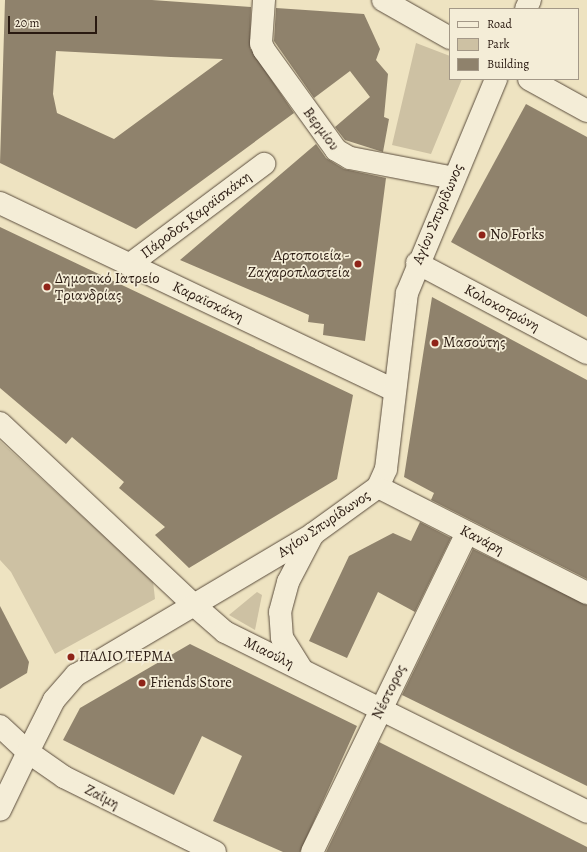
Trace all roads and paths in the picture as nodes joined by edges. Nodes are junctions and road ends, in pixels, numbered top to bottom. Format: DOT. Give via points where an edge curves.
graph roads {
  1 [pos="264,0"];
  2 [pos="382,0"];
  3 [pos="449,37"];
  4 [pos="496,80"];
  5 [pos="531,80"];
  6 [pos="587,111"];
  7 [pos="264,164"];
  8 [pos="454,178"];
  9 [pos="0,203"];
  10 [pos="417,263"];
  11 [pos="129,265"];
  12 [pos="587,353"];
  13 [pos="394,390"];
  14 [pos="0,423"];
  15 [pos="378,487"];
  16 [pos="467,532"];
  17 [pos="313,534"];
  18 [pos="587,593"];
  19 [pos="194,605"];
  20 [pos="302,669"];
  21 [pos="381,708"];
  22 [pos="0,726"];
  23 [pos="28,752"];
  24 [pos="0,810"];
  25 [pos="587,812"];
  26 [pos="214,852"];
  27 [pos="312,852"];
  1 -- 8 [label="street, Βερμίου" via="261,43 264,50 336,150 350,158"];
  2 -- 3 [label="street"];
  4 -- 8 [label="street, Αγίου Σπυρίδωνος"];
  5 -- 6 [label="street"];
  7 -- 11 [label="street, Πάροδος Καραϊσκάκη"];
  8 -- 10 [label="street, Αγίου Σπυρίδωνος"];
  9 -- 11 [label="street, Καραϊσκάκη"];
  10 -- 12 [label="street, Κολοκοτρώνη"];
  10 -- 13 [label="street, Αγίου Σπυρίδωνος" via="407,293"];
  11 -- 13 [label="street, Καραϊσκάκη"];
  13 -- 15 [label="street, Αγίου Σπυρίδωνος" via="386,469"];
  14 -- 19 [label="street, Μιαούλη"];
  15 -- 16 [label="street, Κανάρη"];
  15 -- 17 [label="street, Αγίου Σπυρίδωνος"];
  16 -- 18 [label="street, Κανάρη"];
  16 -- 21 [label="street, Νέστορος"];
  17 -- 19 [label="street, Αγίου Σπυρίδωνος"];
  17 -- 20 [label="street" via="288,582 280,612 282,638"];
  19 -- 20 [label="street, Μιαούλη" via="225,632"];
  19 -- 23 [label="street, Αγίου Σπυρίδωνος" via="76,675 54,700"];
  20 -- 21 [label="street, Μιαούλη"];
  21 -- 25 [label="street, Μιαούλη"];
  21 -- 27 [label="street, Νέστορος"];
  22 -- 23 [label="street, Ζαΐμη"];
  23 -- 24 [label="street, Αγίου Σπυρίδωνος"];
  23 -- 26 [label="street, Ζαΐμη" via="64,777"];
}
